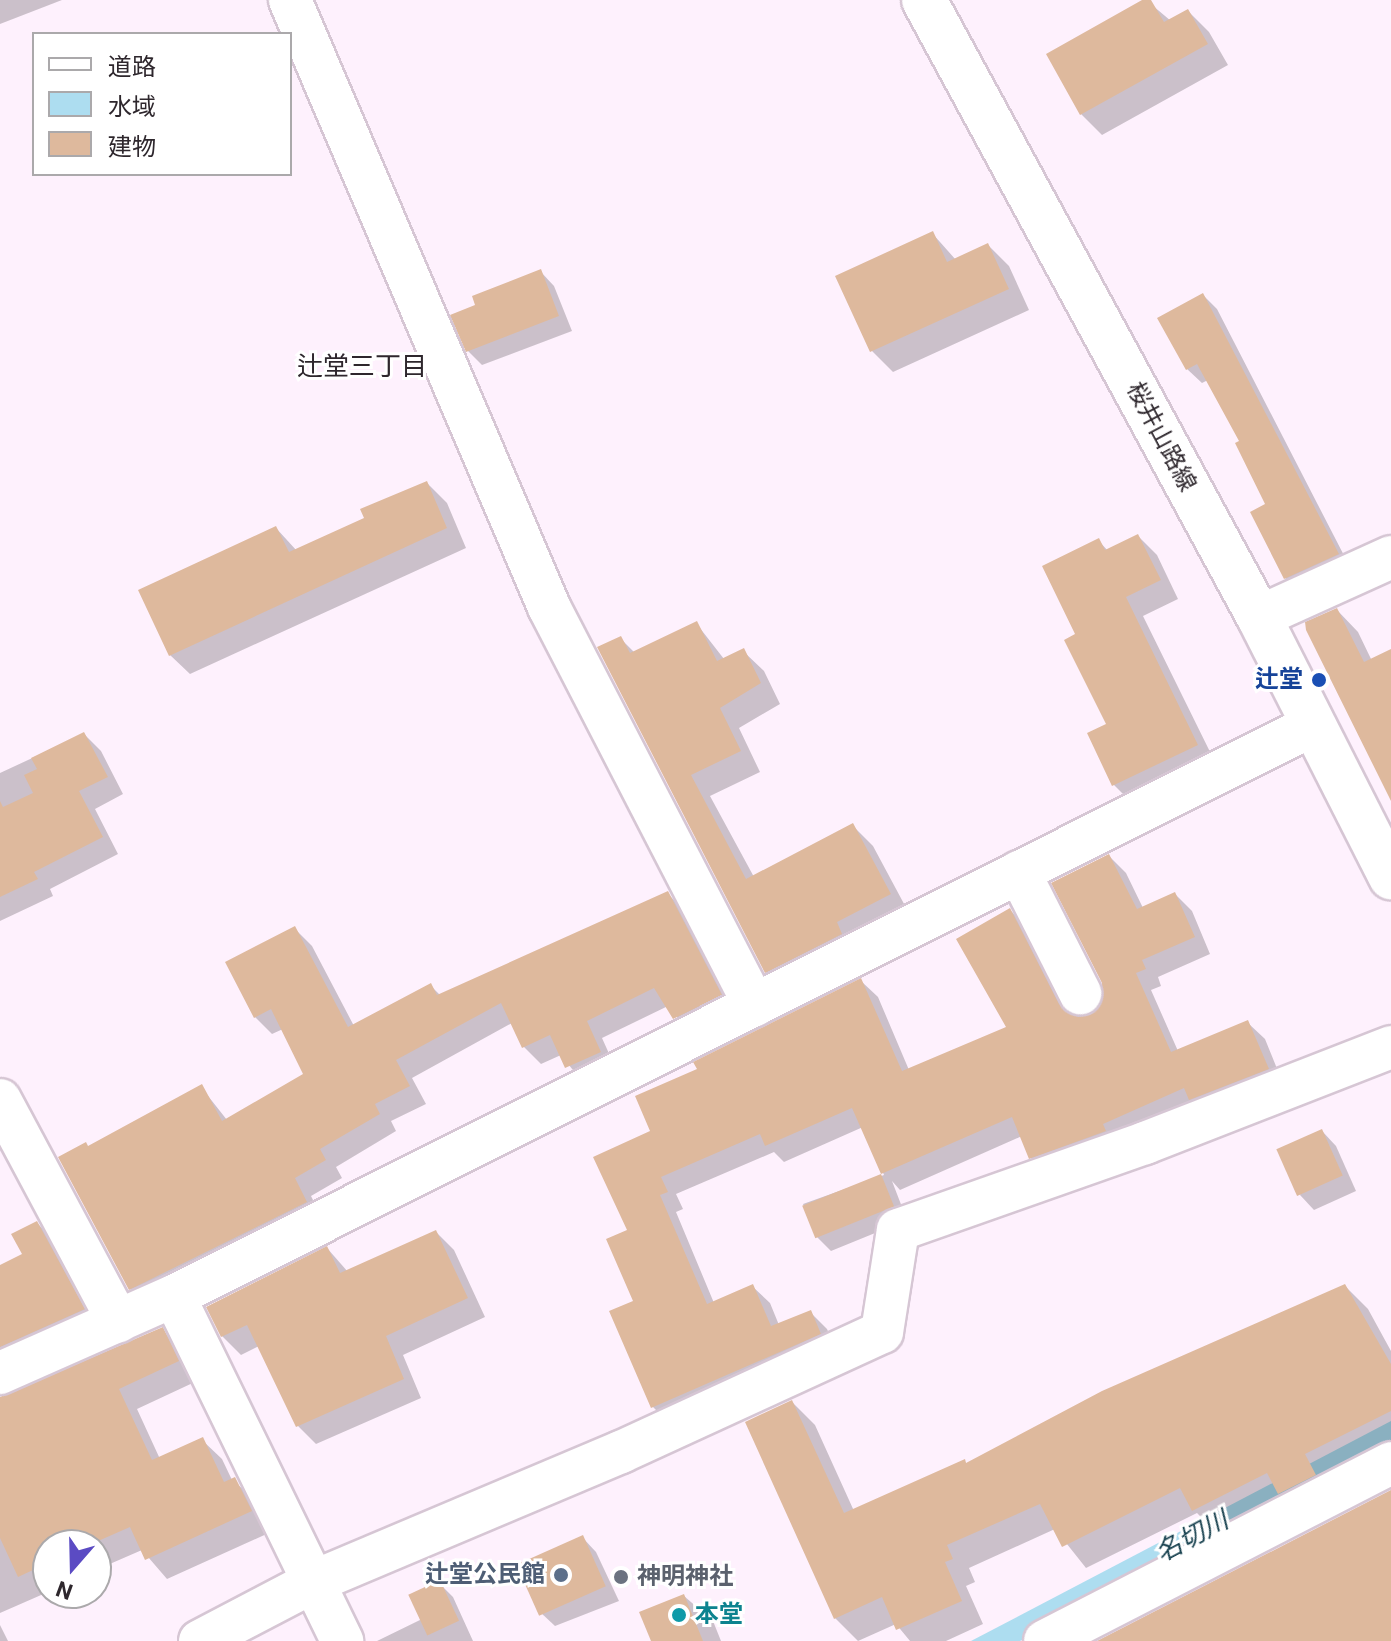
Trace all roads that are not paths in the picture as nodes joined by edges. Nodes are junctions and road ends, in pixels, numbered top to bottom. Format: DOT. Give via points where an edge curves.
graph roads {
  1 [pos="290,0"];
  2 [pos="924,0"];
  3 [pos="1391,557"];
  4 [pos="1259,617"];
  5 [pos="1311,726"];
  6 [pos="1019,872"];
  7 [pos="1391,877"];
  8 [pos="1080,993"];
  9 [pos="754,1005"];
  10 [pos="1391,1047"];
  11 [pos="0,1100"];
  12 [pos="174,1296"];
  13 [pos="118,1321"];
  14 [pos="0,1373"];
  15 [pos="1391,1463"];
  16 [pos="313,1582"];
  17 [pos="200,1641"];
  18 [pos="342,1641"];
  19 [pos="1045,1641"];
  1 -- 9 [label="street" via="549,607"];
  2 -- 4 [label="main road, 桜井山路線"];
  3 -- 4 [label="street"];
  4 -- 5 [label="main road, 桜井山路線"];
  5 -- 6 [label="street"];
  5 -- 7 [label="main road, 桜井山路線"];
  6 -- 8 [label="street"];
  6 -- 9 [label="street"];
  9 -- 12 [label="street"];
  10 -- 16 [label="street" via="1145,1143 898,1230 882,1332 611,1456"];
  11 -- 13 [label="street"];
  12 -- 13 [label="street"];
  12 -- 16 [label="street"];
  13 -- 14 [label="street"];
  15 -- 19 [label="street"];
  16 -- 17 [label="street"];
  16 -- 18 [label="street"];
}
